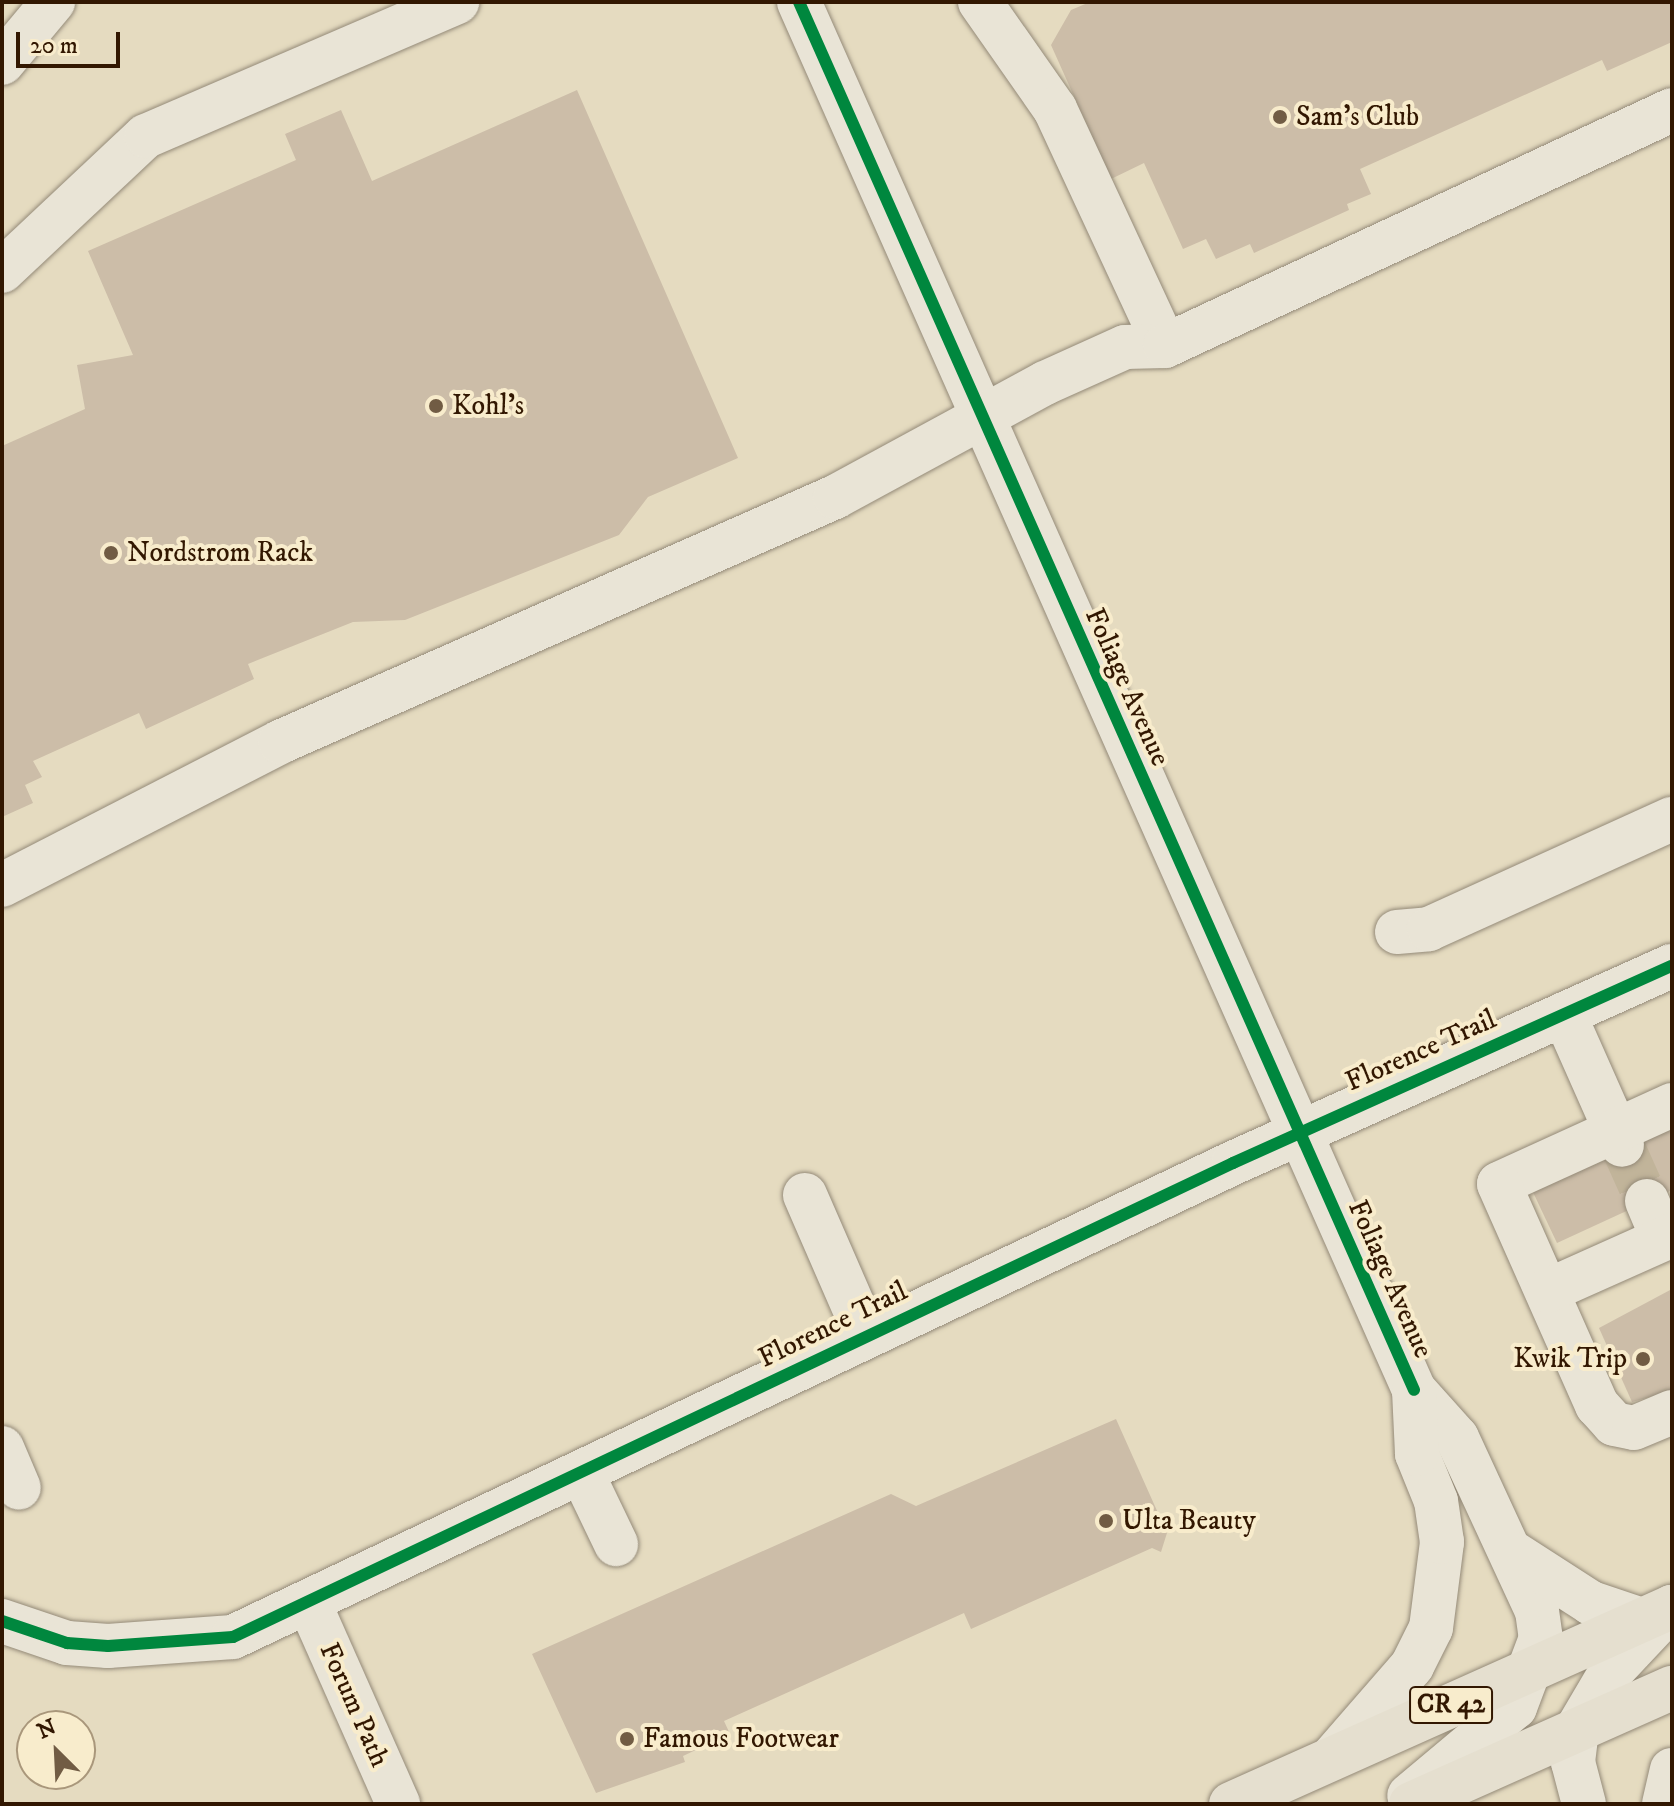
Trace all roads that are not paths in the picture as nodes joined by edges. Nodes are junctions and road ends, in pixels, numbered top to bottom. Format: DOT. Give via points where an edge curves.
graph roads {
  1 [pos="53,2"];
  2 [pos="457,2"];
  3 [pos="799,2"];
  4 [pos="980,2"];
  5 [pos="2,63"];
  6 [pos="1672,110"];
  7 [pos="2,271"];
  8 [pos="1165,346"];
  9 [pos="982,418"];
  10 [pos="1672,819"];
  11 [pos="2,885"];
  12 [pos="1397,932"];
  13 [pos="1672,966"];
  14 [pos="1564,1014"];
  15 [pos="1672,1105"];
  16 [pos="1297,1133"];
  17 [pos="1619,1138"];
  18 [pos="805,1195"];
  19 [pos="1661,1225"];
  20 [pos="1547,1291"];
  21 [pos="866,1335"];
  22 [pos="1414,1390"];
  23 [pos="1672,1412"];
  24 [pos="2,1448"];
  25 [pos="582,1473"];
  26 [pos="19,1488"];
  27 [pos="616,1544"];
  28 [pos="1515,1554"];
  29 [pos="310,1605"];
  30 [pos="1662,1612"];
  31 [pos="2,1621"];
  32 [pos="1534,1667"];
  33 [pos="1672,1688"];
  34 [pos="1577,1729"];
  35 [pos="1517,1756"];
  36 [pos="1332,1758"];
  37 [pos="1672,1770"];
  38 [pos="1580,1796"];
  39 [pos="398,1804"];
  40 [pos="1231,1804"];
  41 [pos="1399,1804"];
  42 [pos="1411,1804"];
  43 [pos="1664,1804"];
  1 -- 5 [label="street"];
  2 -- 7 [label="street" via="146,136"];
  3 -- 9 [label="street, Foliage Avenue"];
  4 -- 8 [label="street" via="1055,109"];
  6 -- 8 [label="street"];
  8 -- 9 [label="street" via="1125,347"];
  9 -- 11 [label="street" via="835,497 280,742"];
  9 -- 16 [label="street, Foliage Avenue"];
  10 -- 12 [label="street" via="1429,929"];
  13 -- 14 [label="street, Florence Trail"];
  14 -- 16 [label="street, Florence Trail"];
  14 -- 17 [label="street"];
  15 -- 17 [label="street"];
  16 -- 21 [label="street, Florence Trail"];
  16 -- 22 [label="street, Foliage Avenue"];
  17 -- 20 [label="street" via="1499,1184"];
  18 -- 21 [label="street"];
  19 -- 20 [label="street"];
  20 -- 23 [label="street" via="1597,1405 1614,1424 1634,1428"];
  21 -- 25 [label="street, Florence Trail"];
  22 -- 28 [label="street, Foliage Avenue" via="1457,1438"];
  22 -- 36 [label="street, Foliage Avenue" via="1417,1454 1436,1501 1442,1542 1431,1628 1412,1666"];
  24 -- 26 [label="street"];
  25 -- 27 [label="street"];
  25 -- 29 [label="street, Florence Trail"];
  28 -- 30 [label="street" via="1591,1603"];
  28 -- 32 [label="street, Foliage Avenue" via="1537,1611 1541,1638"];
  29 -- 31 [label="street, Florence Trail" via="233,1637 153,1648 67,1643"];
  29 -- 39 [label="street, Forum Path"];
  30 -- 32 [label="highway, CR 42"];
  30 -- 34 [label="street" via="1610,1673"];
  32 -- 36 [label="highway, CR 42"];
  32 -- 41 [label="street, Foliage Avenue" via="1515,1707 1485,1738"];
  33 -- 34 [label="highway, CR 42"];
  34 -- 35 [label="highway, CR 42"];
  34 -- 38 [label="street"];
  35 -- 38 [label="street"];
  35 -- 42 [label="highway, CR 42"];
  36 -- 40 [label="highway, CR 42"];
  37 -- 43 [label="street"];
}
